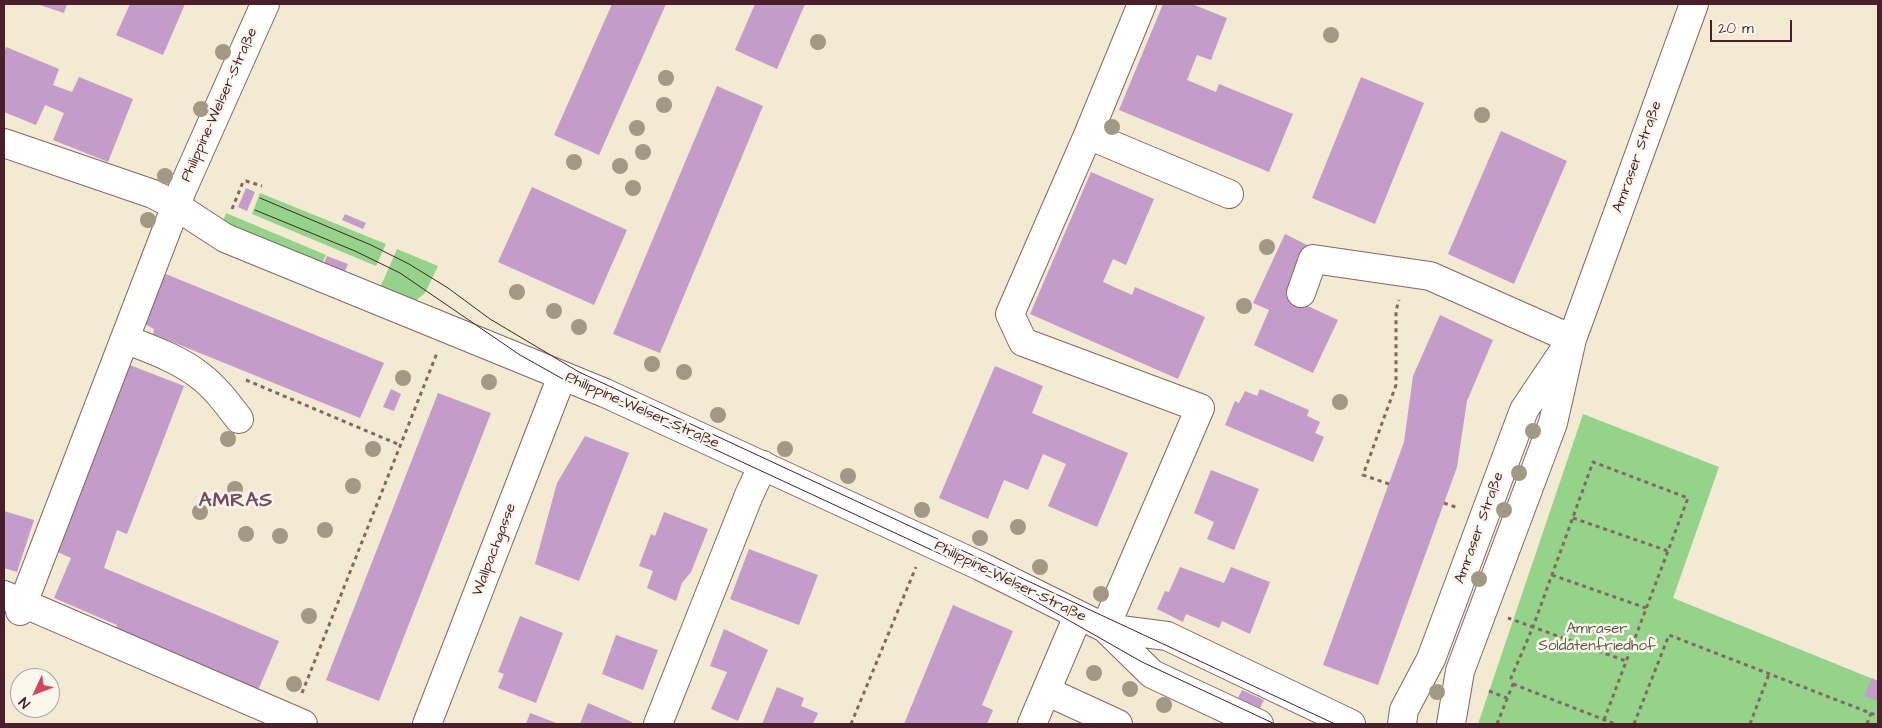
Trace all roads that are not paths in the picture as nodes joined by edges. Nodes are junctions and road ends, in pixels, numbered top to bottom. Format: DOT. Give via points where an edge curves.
graph roads {
  1 [pos="265,4"];
  2 [pos="1142,4"];
  3 [pos="1694,4"];
  4 [pos="1088,135"];
  5 [pos="4,143"];
  6 [pos="1229,194"];
  7 [pos="176,206"];
  8 [pos="1301,293"];
  9 [pos="125,339"];
  10 [pos="1572,339"];
  11 [pos="562,376"];
  12 [pos="239,419"];
  13 [pos="763,465"];
  14 [pos="1476,539"];
  15 [pos="1504,551"];
  16 [pos="16,603"];
  17 [pos="1078,616"];
  18 [pos="1105,628"];
  19 [pos="1046,690"];
  20 [pos="297,722"];
  21 [pos="427,724"];
  22 [pos="658,724"];
  23 [pos="1032,724"];
  24 [pos="1118,724"];
  25 [pos="1259,724"];
  26 [pos="1350,724"];
  27 [pos="1402,724"];
  28 [pos="1451,724"];
  1 -- 7 [label="street, Philippine-Welser-Straße"];
  2 -- 4 [label="street"];
  3 -- 10 [label="street, Amraser Straße"];
  4 -- 6 [label="street"];
  4 -- 18 [label="street" via="1010,314 1023,342 1200,408"];
  5 -- 7 [label="street, Philippine-Welser-Straße" via="124,183"];
  7 -- 9 [label="street"];
  7 -- 11 [label="street, Philippine-Welser-Straße" via="225,238"];
  8 -- 10 [label="street" via="1313,259 1430,276"];
  9 -- 12 [label="street" via="171,358 199,375 219,393"];
  9 -- 16 [label="street"];
  10 -- 14 [label="street, Amraser Straße" via="1524,410"];
  10 -- 15 [label="street, Amraser Straße" via="1553,423"];
  11 -- 13 [label="street, Philippine-Welser-Straße"];
  11 -- 21 [label="street, Wallpachgasse"];
  13 -- 17 [label="street, Philippine-Welser-Straße"];
  13 -- 22 [label="street"];
  14 -- 15 [label="street"];
  14 -- 27 [label="street, Amraser Straße" via="1431,659 1404,710"];
  15 -- 28 [label="street, Amraser Straße" via="1460,671"];
  16 -- 20 [label="street"];
  17 -- 18 [label="street, Philippine-Welser-Straße"];
  17 -- 19 [label="street"];
  18 -- 25 [label="street, Philippine-Welser-Straße" via="1152,674"];
  18 -- 26 [label="street, Philippine-Welser-Straße" via="1168,636"];
  19 -- 23 [label="street"];
  19 -- 24 [label="street"];
}
